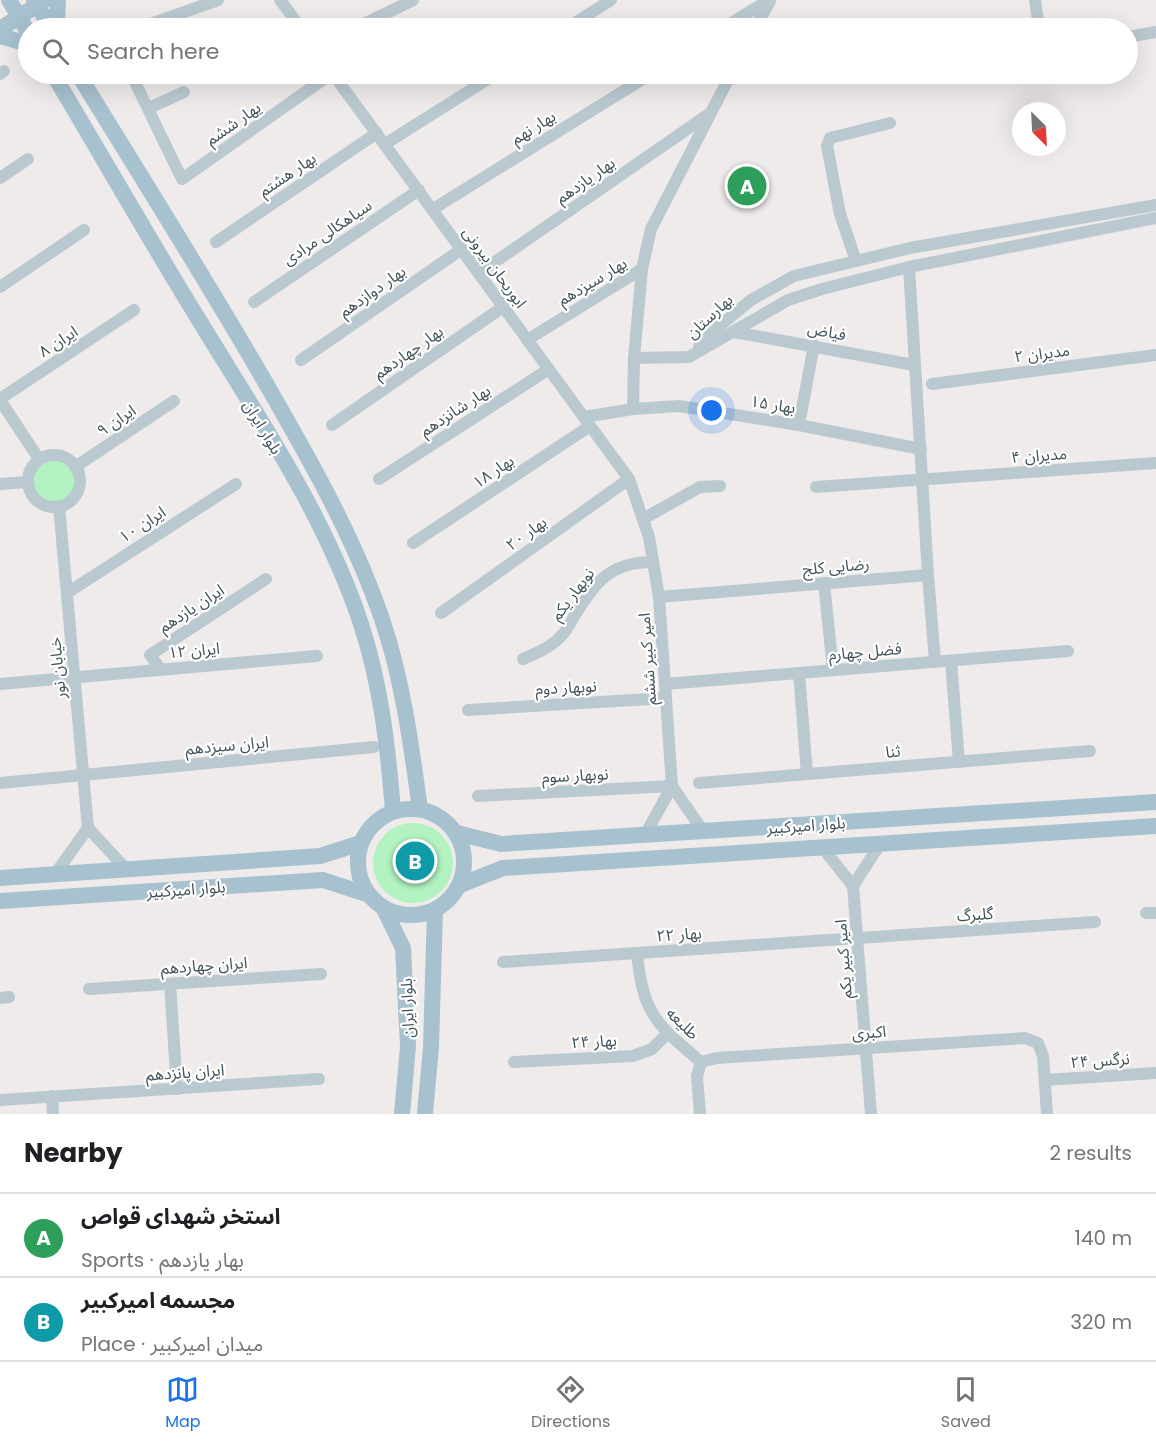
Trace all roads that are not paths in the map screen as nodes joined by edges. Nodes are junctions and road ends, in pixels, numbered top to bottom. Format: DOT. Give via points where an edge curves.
graph roads {
  1 [pos="58,0"];
  2 [pos="218,0"];
  3 [pos="280,0"];
  4 [pos="413,0"];
  5 [pos="611,0"];
  6 [pos="770,0"];
  7 [pos="1035,0"];
  8 [pos="7,2"];
  9 [pos="38,2"];
  10 [pos="19,16"];
  11 [pos="46,18"];
  12 [pos="57,18"];
  13 [pos="167,18"];
  14 [pos="294,18"];
  15 [pos="376,18"];
  16 [pos="583,18"];
  17 [pos="740,18"];
  18 [pos="760,18"];
  19 [pos="1038,18"];
  20 [pos="0,29"];
  21 [pos="1156,32"];
  22 [pos="1138,35"];
  23 [pos="0,36"];
  24 [pos="18,41"];
  25 [pos="59,84"];
  26 [pos="84,84"];
  27 [pos="136,84"];
  28 [pos="318,84"];
  29 [pos="340,84"];
  30 [pos="480,84"];
  31 [pos="635,84"];
  32 [pos="726,84"];
  33 [pos="184,92"];
  34 [pos="149,108"];
  35 [pos="710,113"];
  36 [pos="890,123"];
  37 [pos="377,134"];
  38 [pos="385,144"];
  39 [pos="28,159"];
  40 [pos="0,178"];
  41 [pos="418,190"];
  42 [pos="1156,205"];
  43 [pos="433,209"];
  44 [pos="1156,218"];
  45 [pos="84,230"];
  46 [pos="216,242"];
  47 [pos="462,249"];
  48 [pos="856,261"];
  49 [pos="909,267"];
  50 [pos="642,269"];
  51 [pos="479,273"];
  52 [pos="0,287"];
  53 [pos="254,302"];
  54 [pos="503,307"];
  55 [pos="134,310"];
  56 [pos="734,332"];
  57 [pos="527,340"];
  58 [pos="814,345"];
  59 [pos="1156,355"];
  60 [pos="690,357"];
  61 [pos="634,358"];
  62 [pos="302,360"];
  63 [pos="914,365"];
  64 [pos="549,369"];
  65 [pos="932,384"];
  66 [pos="0,400"];
  67 [pos="174,401"];
  68 [pos="633,409"];
  69 [pos="587,421"];
  70 [pos="332,425"];
  71 [pos="799,425"];
  72 [pos="921,449"];
  73 [pos="39,459"];
  74 [pos="1156,464"];
  75 [pos="75,467"];
  76 [pos="379,479"];
  77 [pos="629,479"];
  78 [pos="924,479"];
  79 [pos="28,482"];
  80 [pos="0,484"];
  81 [pos="236,484"];
  82 [pos="720,486"];
  83 [pos="816,488"];
  84 [pos="59,506"];
  85 [pos="643,519"];
  86 [pos="413,543"];
  87 [pos="653,562"];
  88 [pos="928,575"];
  89 [pos="267,579"];
  90 [pos="824,583"];
  91 [pos="67,593"];
  92 [pos="658,597"];
  93 [pos="441,613"];
  94 [pos="1068,651"];
  95 [pos="317,656"];
  96 [pos="523,659"];
  97 [pos="951,661"];
  98 [pos="935,662"];
  99 [pos="161,669"];
  100 [pos="833,670"];
  101 [pos="799,673"];
  102 [pos="74,677"];
  103 [pos="0,684"];
  104 [pos="665,684"];
  105 [pos="666,698"];
  106 [pos="468,710"];
  107 [pos="374,747"];
  108 [pos="1090,751"];
  109 [pos="959,762"];
  110 [pos="807,774"];
  111 [pos="83,775"];
  112 [pos="0,783"];
  113 [pos="699,783"];
  114 [pos="672,786"];
  115 [pos="478,796"];
  116 [pos="1156,802"];
  117 [pos="420,809"];
  118 [pos="393,811"];
  119 [pos="1156,826"];
  120 [pos="88,828"];
  121 [pos="703,831"];
  122 [pos="457,834"];
  123 [pos="645,835"];
  124 [pos="361,843"];
  125 [pos="880,843"];
  126 [pos="822,847"];
  127 [pos="127,870"];
  128 [pos="55,874"];
  129 [pos="0,878"];
  130 [pos="460,885"];
  131 [pos="853,886"];
  132 [pos="369,896"];
  133 [pos="0,901"];
  134 [pos="383,908"];
  135 [pos="435,910"];
  136 [pos="1095,922"];
  137 [pos="858,939"];
  138 [pos="637,953"];
  139 [pos="503,962"];
  140 [pos="321,974"];
  141 [pos="170,984"];
  142 [pos="89,989"];
  143 [pos="668,1034"];
  144 [pos="866,1049"];
  145 [pos="514,1062"];
  146 [pos="701,1062"];
  147 [pos="1156,1073"];
  148 [pos="319,1079"];
  149 [pos="1045,1080"];
  150 [pos="177,1089"];
  151 [pos="52,1096"];
  152 [pos="0,1100"];
  153 [pos="53,1114"];
  154 [pos="402,1114"];
  155 [pos="425,1114"];
  156 [pos="700,1114"];
  157 [pos="871,1114"];
  158 [pos="1047,1114"];
  1 -- 12 [label="main road"];
  2 -- 13 [label="street"];
  3 -- 14 [label="street"];
  4 -- 15 [label="street"];
  5 -- 16 [label="street"];
  6 -- 17 [label="street"];
  6 -- 18 [label="street"];
  7 -- 19 [label="street"];
  8 -- 10 [label="main road"];
  9 -- 10 [label="main road"];
  9 -- 11 [label="main road"];
  10 -- 20 [label="main road"];
  21 -- 22 [label="street"];
  23 -- 24 [label="main road"];
  25 -- 118 [label="main road, بلوار ایران" via="286,465 344,580 375,676 387,735"];
  26 -- 117 [label="main road, بلوار ایران" via="234,328 326,489 382,620 406,702"];
  27 -- 34 [label="street"];
  28 -- 34 [label="street, یهار ششم" via="182,179"];
  29 -- 37 [label="street, ابوریحان بیرونی"];
  30 -- 38 [label="street"];
  31 -- 43 [label="street, بهار نهم"];
  32 -- 35 [label="street"];
  33 -- 34 [label="street"];
  35 -- 50 [label="street" via="651,230"];
  35 -- 51 [label="street, بهار یازدهم"];
  36 -- 48 [label="street" via="838,134 830,138 827,146 840,214"];
  37 -- 38 [label="street, ابوریحان بیرونی"];
  37 -- 46 [label="street, بهار هشتم"];
  38 -- 41 [label="street, ابوریحان بیرونی"];
  39 -- 40 [label="street"];
  41 -- 43 [label="street, ابوریحان بیرونی"];
  41 -- 53 [label="street, سیاهکالی مرادی"];
  42 -- 48 [label="street, بهارستان"];
  43 -- 47 [label="street, ابوریحان بیرونی"];
  44 -- 49 [label="street, بهارستان"];
  45 -- 52 [label="street"];
  47 -- 51 [label="street, ابوریحان بیرونی"];
  47 -- 62 [label="street, بهار دوازدهم"];
  48 -- 60 [label="street, بهارستان" via="794,276 751,300"];
  49 -- 56 [label="street, بهارستان" via="788,300"];
  49 -- 63 [label="street"];
  50 -- 57 [label="street, بهار سیزدهم"];
  50 -- 61 [label="street"];
  51 -- 54 [label="street, ابوریحان بیرونی"];
  54 -- 57 [label="street, ابوریحان بیرونی"];
  54 -- 70 [label="street, بهار چهاردهم"];
  55 -- 66 [label="street, ایران ۸"];
  56 -- 58 [label="street, فیاض"];
  56 -- 60 [label="street, بهارستان"];
  57 -- 64 [label="street, ابوریحان بیرونی"];
  58 -- 63 [label="street, فیاض"];
  58 -- 71 [label="street"];
  59 -- 65 [label="street, مدیران ۲"];
  60 -- 61 [label="street"];
  61 -- 68 [label="street"];
  63 -- 72 [label="street"];
  64 -- 69 [label="street, ابوریحان بیرونی"];
  64 -- 76 [label="street, بهار شانزدهم"];
  66 -- 73 [label="street"];
  67 -- 75 [label="street, ایران ۹"];
  68 -- 69 [label="street, بهار ۱۵"];
  68 -- 71 [label="street, بهار ۱۵" via="679,406"];
  69 -- 77 [label="street, ابوریحان بیرونی"];
  69 -- 86 [label="street, بهار ۱۸"];
  71 -- 72 [label="street, بهار ۱۵"];
  72 -- 78 [label="street"];
  73 -- 75 [label="street" via="55,455"];
  73 -- 79 [label="street"];
  74 -- 78 [label="street, مدیران ۴"];
  75 -- 84 [label="street" via="79,474 78,491"];
  77 -- 85 [label="street, امیر کبیر ششم"];
  77 -- 93 [label="street, بهار ۲۰"];
  78 -- 83 [label="street, مدیران ۴"];
  78 -- 88 [label="street"];
  79 -- 80 [label="street"];
  79 -- 84 [label="street" via="41,504"];
  81 -- 91 [label="street, ایران ۱۰"];
  82 -- 85 [label="street" via="700,487"];
  84 -- 91 [label="street, خیابان نور"];
  85 -- 87 [label="street, امیر کبیر ششم"];
  87 -- 92 [label="street, امیر کبیر ششم"];
  87 -- 96 [label="street, نوبهار یکم" via="634,562 609,572 588,595 562,635"];
  88 -- 90 [label="street, رضایی کلج"];
  88 -- 98 [label="street"];
  89 -- 99 [label="street, ایران یازدهم" via="150,654"];
  90 -- 92 [label="street, رضایی کلج"];
  90 -- 100 [label="street"];
  91 -- 102 [label="street, خیابان نور"];
  92 -- 104 [label="street, امیر کبیر ششم"];
  94 -- 97 [label="street, فضل چهارم"];
  95 -- 99 [label="street, ایران ۱۲"];
  97 -- 98 [label="street, فضل چهارم"];
  97 -- 109 [label="street"];
  98 -- 100 [label="street, فضل چهارم"];
  99 -- 102 [label="street, ایران ۱۲"];
  100 -- 101 [label="street, فضل چهارم"];
  101 -- 104 [label="street, فضل چهارم"];
  101 -- 110 [label="street"];
  102 -- 103 [label="street, ایران ۱۲"];
  102 -- 111 [label="street, خیابان نور"];
  104 -- 105 [label="street, امیر کبیر ششم"];
  105 -- 106 [label="street, نوبهار دوم"];
  105 -- 114 [label="street, امیر کبیر ششم"];
  107 -- 111 [label="street, ایران سیزدهم"];
  108 -- 109 [label="street, ثنا"];
  109 -- 110 [label="street, ثنا"];
  110 -- 113 [label="street, ثنا"];
  111 -- 112 [label="street, ایران سیزدهم"];
  111 -- 120 [label="street, خیابان نور"];
  114 -- 115 [label="street, نوبهار سوم"];
  114 -- 121 [label="street"];
  114 -- 123 [label="street"];
  116 -- 121 [label="main road, بلوار امیرکبیر"];
  117 -- 118 [label="main road"];
  117 -- 122 [label="main road" via="447,822"];
  118 -- 124 [label="main road" via="368,830"];
  119 -- 125 [label="main road, بلوار امیرکبیر"];
  120 -- 127 [label="street"];
  120 -- 128 [label="street"];
  121 -- 123 [label="main road, بلوار امیرکبیر"];
  122 -- 123 [label="main road, بلوار امیرکبیر" via="501,844"];
  122 -- 130 [label="main road" via="464,850 465,868"];
  124 -- 127 [label="main road, بلوار امیرکبیر" via="320,856"];
  124 -- 132 [label="main road" via="360,879"];
  125 -- 126 [label="main road, بلوار امیرکبیر"];
  125 -- 131 [label="street"];
  126 -- 130 [label="main road, بلوار امیرکبیر" via="503,868"];
  126 -- 131 [label="street"];
  127 -- 128 [label="main road, بلوار امیرکبیر"];
  128 -- 129 [label="main road, بلوار امیرکبیر"];
  130 -- 135 [label="main road"];
  131 -- 137 [label="street, امیر کبیر یکم"];
  132 -- 133 [label="main road, بلوار امیرکبیر" via="323,880"];
  132 -- 134 [label="main road"];
  134 -- 135 [label="main road" via="408,915"];
  134 -- 154 [label="main road, بلوار ایران" via="403,948 408,1046"];
  135 -- 155 [label="main road, بلوار ایران"];
  136 -- 137 [label="street, گلبرگ"];
  137 -- 138 [label="street, بهار ۲۲"];
  137 -- 144 [label="street, امیر کبیر یکم"];
  138 -- 139 [label="street, بهار ۲۲"];
  138 -- 143 [label="street, طلیعه" via="640,987 648,1010"];
  140 -- 141 [label="street, ایران چهاردهم"];
  141 -- 142 [label="street, ایران چهاردهم"];
  141 -- 150 [label="street"];
  143 -- 145 [label="street, بهار ۲۴" via="652,1049 633,1056"];
  143 -- 146 [label="street, طلیعه"];
  144 -- 146 [label="street, اکبری"];
  144 -- 149 [label="street, اکبری" via="1025,1038 1038,1043"];
  144 -- 157 [label="street, امیر کبیر یکم"];
  146 -- 156 [label="street, طلیعه" via="697,1076"];
  147 -- 149 [label="street, نرگس ۲۴"];
  148 -- 150 [label="street, ایران پانزدهم"];
  149 -- 158 [label="street"];
  150 -- 151 [label="street, ایران پانزدهم"];
  151 -- 152 [label="street, ایران پانزدهم"];
  151 -- 153 [label="street"];
}
